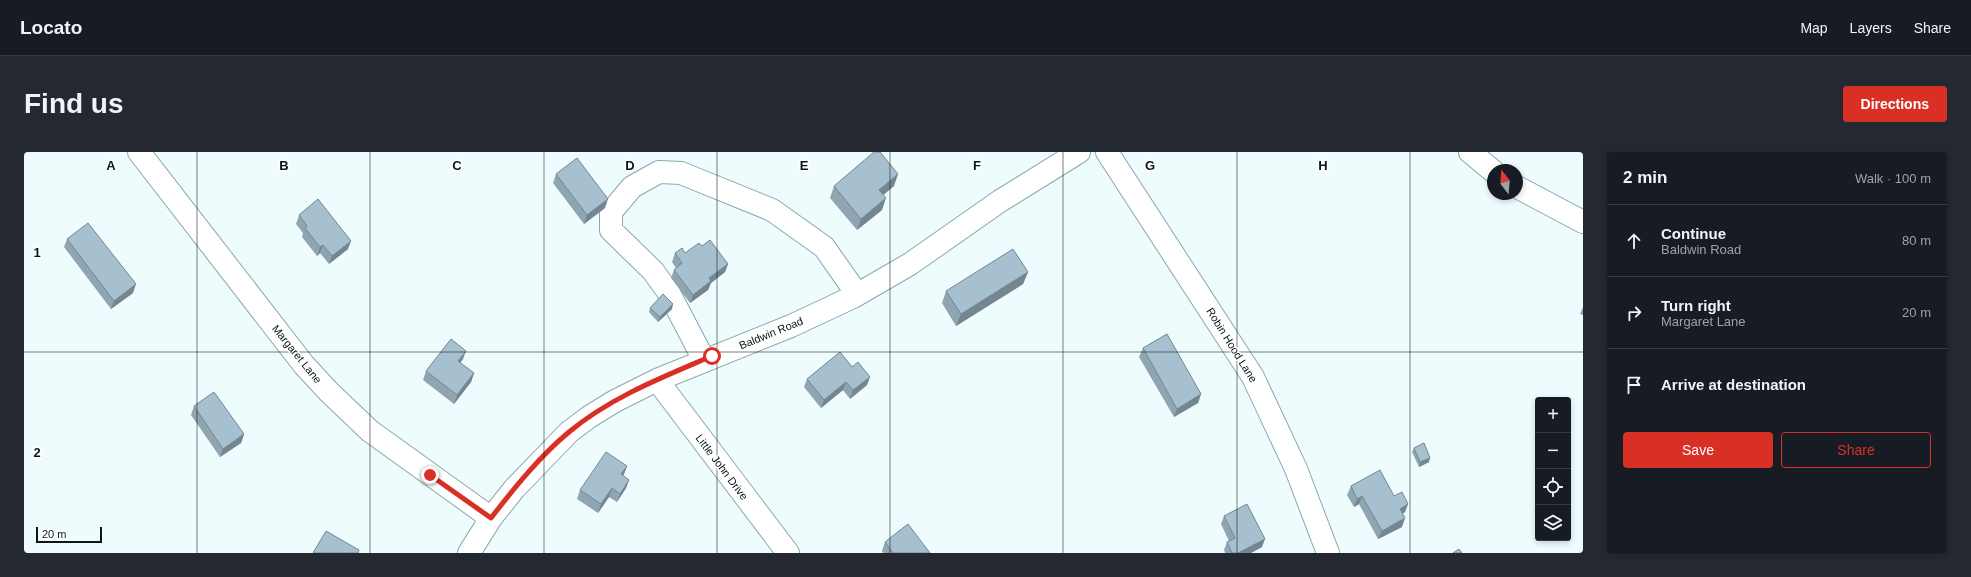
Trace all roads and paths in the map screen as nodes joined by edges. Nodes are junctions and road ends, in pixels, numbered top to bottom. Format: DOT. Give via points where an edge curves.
graph roads {
  1 [pos="139,152"];
  2 [pos="1079,152"];
  3 [pos="1107,152"];
  4 [pos="1470,152"];
  5 [pos="1487,166"];
  6 [pos="1523,190"];
  7 [pos="1583,222"];
  8 [pos="857,294"];
  9 [pos="704,360"];
  10 [pos="657,380"];
  11 [pos="491,518"];
  12 [pos="469,553"];
  13 [pos="788,553"];
  14 [pos="1328,553"];
  1 -- 11 [label="street, Margaret Lane" via="299,358 329,392 370,431"];
  2 -- 8 [label="street, Baldwin Road" via="1000,200 910,264"];
  3 -- 14 [label="street, Robin Hood Lane" via="1253,377 1296,469"];
  4 -- 5 [label="street"];
  6 -- 7 [label="street"];
  8 -- 9 [label="street, Baldwin Road" via="797,323"];
  8 -- 9 [label="street" via="824,247 772,210 682,173 659,172 632,187 611,212 611,230 653,271 669,293"];
  9 -- 10 [label="street, Baldwin Road"];
  10 -- 11 [label="street, Baldwin Road" via="615,401 569,432 514,489"];
  10 -- 13 [label="street, Little John Drive"];
  11 -- 12 [label="street, Baldwin Road"];
}
